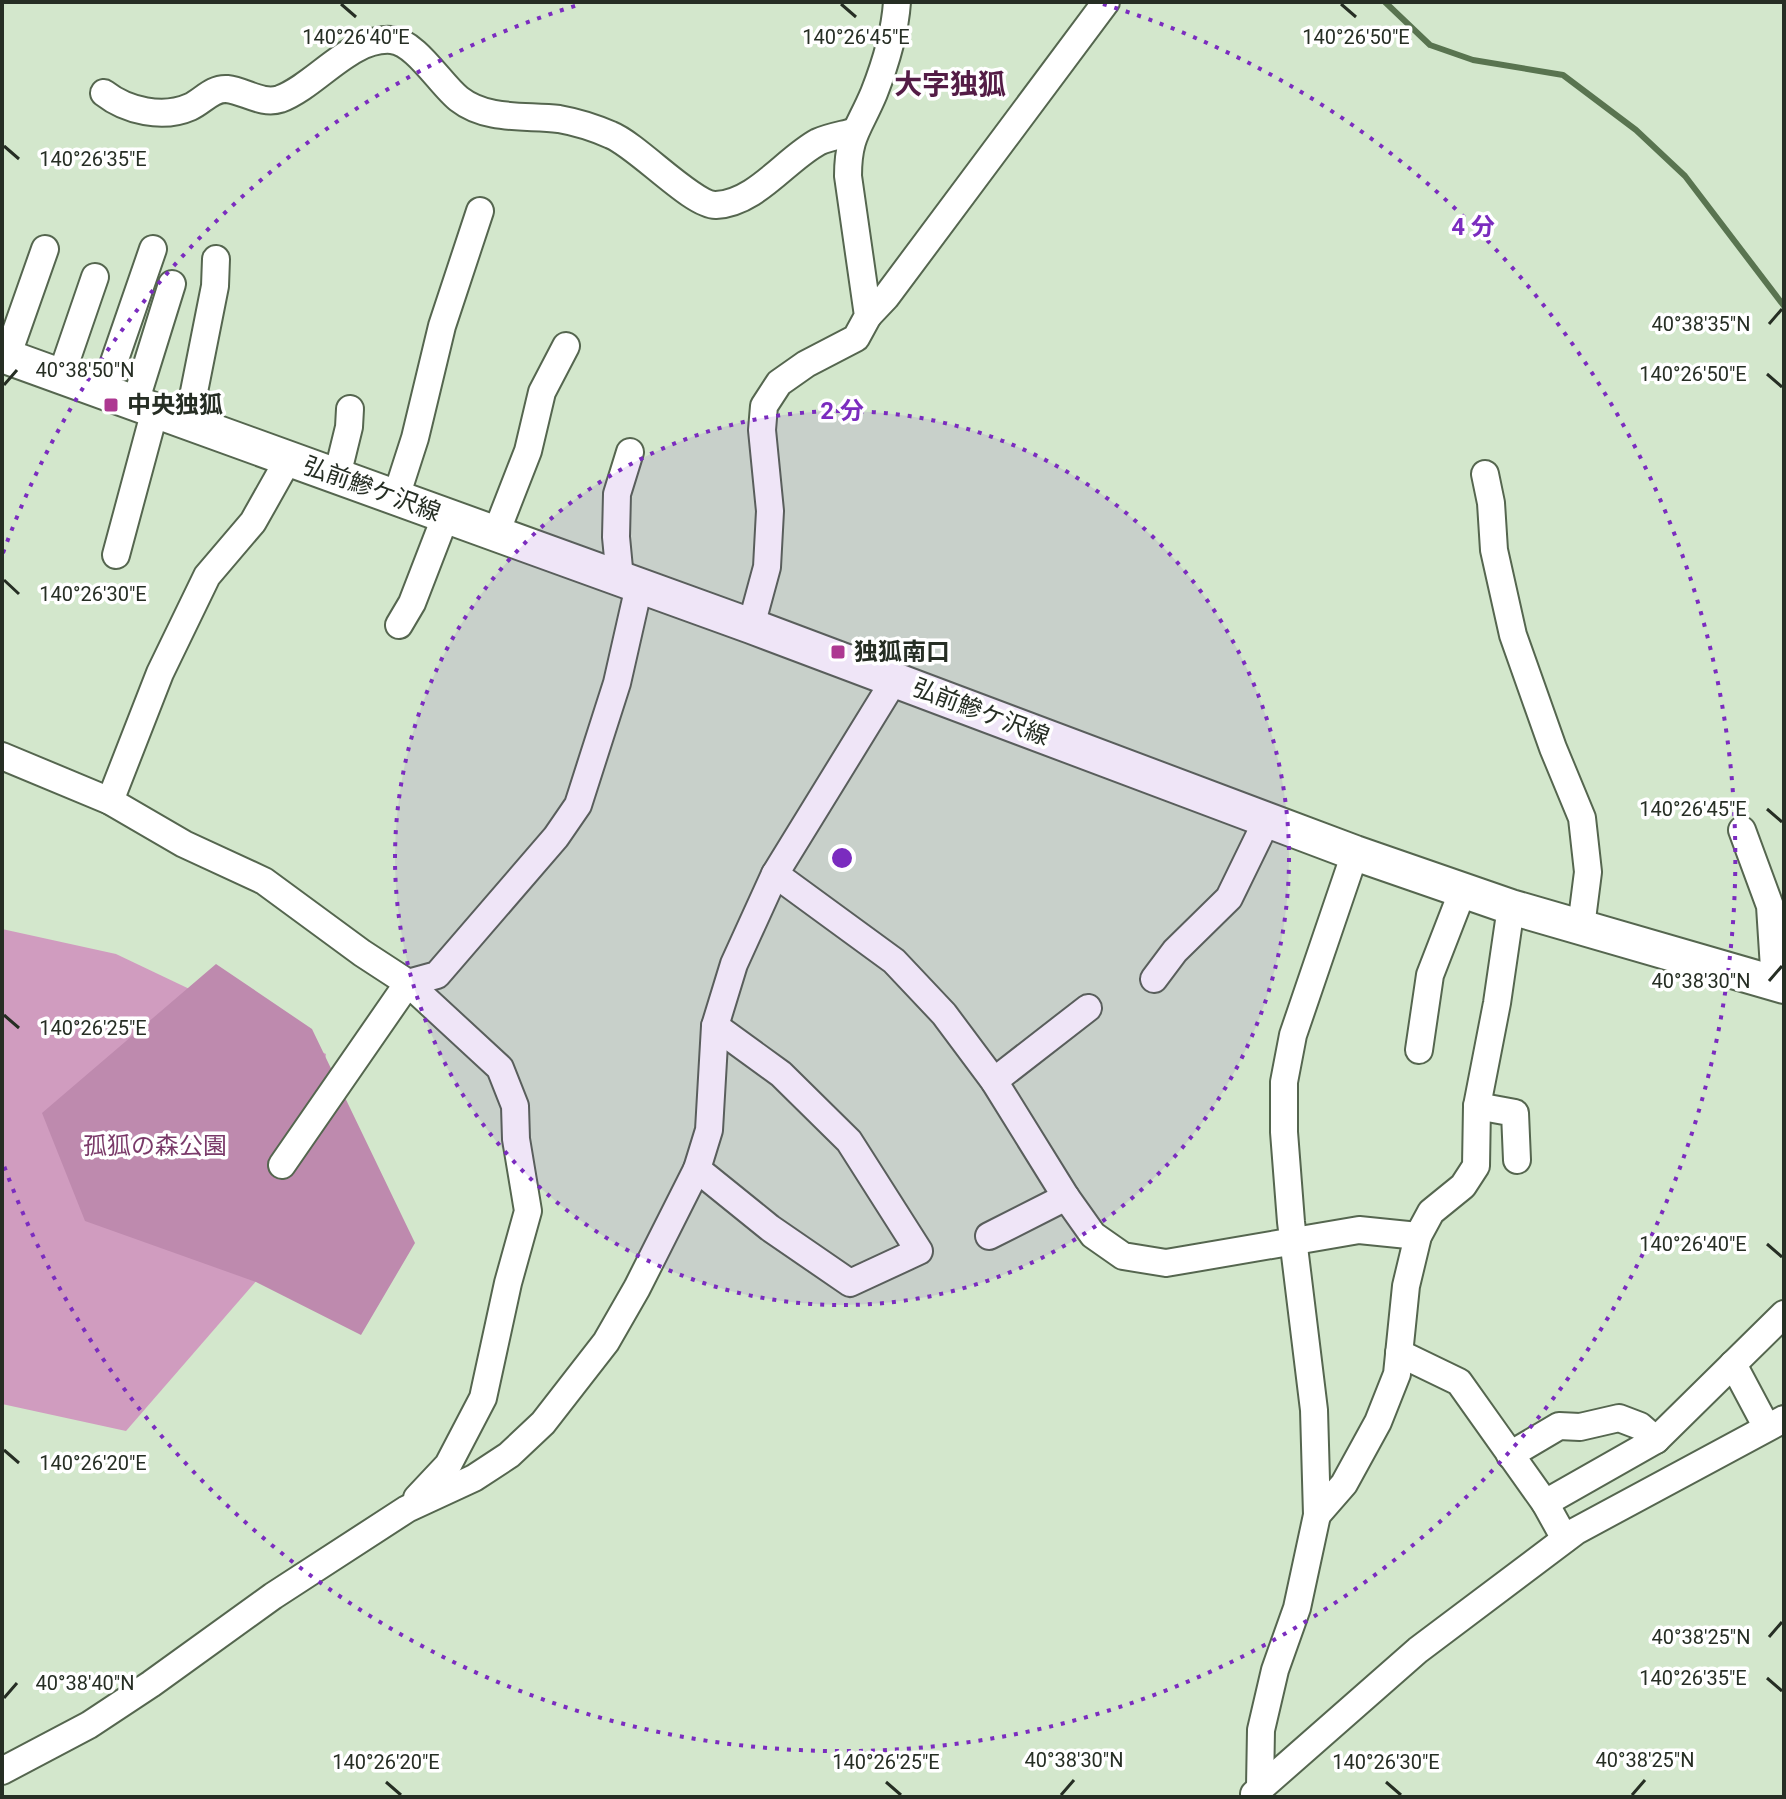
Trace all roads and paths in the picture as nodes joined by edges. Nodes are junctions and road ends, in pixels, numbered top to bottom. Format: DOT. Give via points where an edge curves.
graph roads {
  1 [pos="897,2"];
  2 [pos="1106,2"];
  3 [pos="104,93"];
  4 [pos="853,132"];
  5 [pos="480,211"];
  6 [pos="45,249"];
  7 [pos="153,249"];
  8 [pos="216,259"];
  9 [pos="95,277"];
  10 [pos="172,284"];
  11 [pos="868,316"];
  12 [pos="566,346"];
  13 [pos="3,356"];
  14 [pos="61,376"];
  15 [pos="131,401"];
  16 [pos="350,409"];
  17 [pos="188,422"];
  18 [pos="630,452"];
  19 [pos="289,458"];
  20 [pos="1485,474"];
  21 [pos="337,476"];
  22 [pos="396,497"];
  23 [pos="446,515"];
  24 [pos="496,533"];
  25 [pos="116,555"];
  26 [pos="630,582"];
  27 [pos="399,625"];
  28 [pos="751,626"];
  29 [pos="895,679"];
  30 [pos="2,756"];
  31 [pos="110,801"];
  32 [pos="1267,820"];
  33 [pos="1742,830"];
  34 [pos="1355,853"];
  35 [pos="775,874"];
  36 [pos="1463,890"];
  37 [pos="1511,907"];
  38 [pos="1581,927"];
  39 [pos="1154,979"];
  40 [pos="408,983"];
  41 [pos="1780,985"];
  42 [pos="1088,1008"];
  43 [pos="715,1026"];
  44 [pos="1419,1050"];
  45 [pos="994,1081"];
  46 [pos="1477,1106"];
  47 [pos="1517,1160"];
  48 [pos="282,1165"];
  49 [pos="697,1169"];
  50 [pos="1066,1197"];
  51 [pos="989,1236"];
  52 [pos="1418,1236"];
  53 [pos="1294,1241"];
  54 [pos="1784,1314"];
  55 [pos="1399,1353"];
  56 [pos="1733,1364"];
  57 [pos="1775,1422"];
  58 [pos="1656,1440"];
  59 [pos="1510,1455"];
  60 [pos="1545,1503"];
  61 [pos="407,1509"];
  62 [pos="1317,1515"];
  63 [pos="1565,1539"];
  64 [pos="2,1771"];
  65 [pos="1256,1792"];
  1 -- 4 [label="street" via="873,94"];
  2 -- 11 [label="street"];
  3 -- 4 [label="street" via="112,100 169,114 228,89 279,99 355,48 394,40 414,51 461,100 504,116 561,119 620,139 710,205 747,195 821,140"];
  4 -- 11 [label="street" via="848,176"];
  5 -- 22 [label="street" via="442,326"];
  6 -- 13 [label="street"];
  7 -- 15 [label="street"];
  8 -- 17 [label="street"];
  9 -- 14 [label="street"];
  10 -- 15 [label="street"];
  11 -- 28 [label="street" via="856,338 779,383 764,406 770,511 767,567"];
  12 -- 24 [label="street" via="542,392 528,451"];
  13 -- 14 [label="main road, 弘前鰺ケ沢線"];
  14 -- 15 [label="main road, 弘前鰺ケ沢線"];
  15 -- 17 [label="main road, 弘前鰺ケ沢線"];
  15 -- 25 [label="street"];
  16 -- 21 [label="street"];
  17 -- 19 [label="main road, 弘前鰺ケ沢線"];
  18 -- 26 [label="street" via="617,494 616,537"];
  19 -- 21 [label="main road, 弘前鰺ケ沢線"];
  19 -- 31 [label="street" via="253,522 207,576 160,673"];
  20 -- 38 [label="street" via="1494,550 1513,635 1582,818 1588,872"];
  21 -- 22 [label="main road, 弘前鰺ケ沢線"];
  22 -- 23 [label="main road, 弘前鰺ケ沢線"];
  23 -- 24 [label="main road, 弘前鰺ケ沢線"];
  23 -- 27 [label="street"];
  24 -- 26 [label="main road, 弘前鰺ケ沢線"];
  26 -- 28 [label="main road, 弘前鰺ケ沢線"];
  26 -- 40 [label="street" via="617,683 578,805 437,975"];
  28 -- 29 [label="main road, 弘前鰺ケ沢線"];
  29 -- 32 [label="main road, 弘前鰺ケ沢線"];
  29 -- 35 [label="street"];
  30 -- 31 [label="street"];
  31 -- 40 [label="street" via="184,844 264,881"];
  32 -- 34 [label="main road, 弘前鰺ケ沢線"];
  32 -- 39 [label="street" via="1229,898"];
  33 -- 41 [label="street" via="1770,906"];
  34 -- 36 [label="main road, 弘前鰺ケ沢線"];
  34 -- 53 [label="street" via="1302,1004 1284,1082"];
  35 -- 43 [label="street" via="734,964"];
  35 -- 45 [label="street" via="894,961 944,1014"];
  36 -- 37 [label="main road, 弘前鰺ケ沢線"];
  36 -- 44 [label="street" via="1430,975"];
  37 -- 38 [label="main road, 弘前鰺ケ沢線"];
  37 -- 46 [label="street"];
  38 -- 41 [label="main road, 弘前鰺ケ沢線"];
  40 -- 48 [label="street"];
  40 -- 61 [label="street" via="500,1068 515,1106 528,1211 483,1398 448,1465"];
  42 -- 45 [label="street"];
  43 -- 49 [label="street" via="709,1130"];
  43 -- 49 [label="street" via="781,1074 849,1141 919,1251 850,1283"];
  45 -- 50 [label="street"];
  46 -- 47 [label="street" via="1515,1113"];
  46 -- 52 [label="street" via="1476,1166 1463,1186 1431,1212"];
  49 -- 61 [label="street" via="606,1342 543,1423 474,1478"];
  50 -- 51 [label="street"];
  50 -- 53 [label="street" via="1093,1235 1123,1256 1166,1263"];
  52 -- 53 [label="street" via="1359,1230"];
  52 -- 55 [label="street"];
  53 -- 62 [label="street" via="1314,1410"];
  54 -- 56 [label="street"];
  55 -- 59 [label="street" via="1459,1382"];
  55 -- 62 [label="street" via="1397,1374 1378,1422 1344,1484"];
  56 -- 57 [label="street"];
  56 -- 58 [label="street"];
  57 -- 63 [label="street"];
  58 -- 59 [label="street" via="1619,1418 1559,1426"];
  58 -- 60 [label="street"];
  59 -- 60 [label="street"];
  60 -- 63 [label="street"];
  61 -- 64 [label="street" via="89,1725"];
  62 -- 65 [label="street" via="1297,1608 1261,1730"];
  63 -- 65 [label="street" via="1418,1650"];
}
